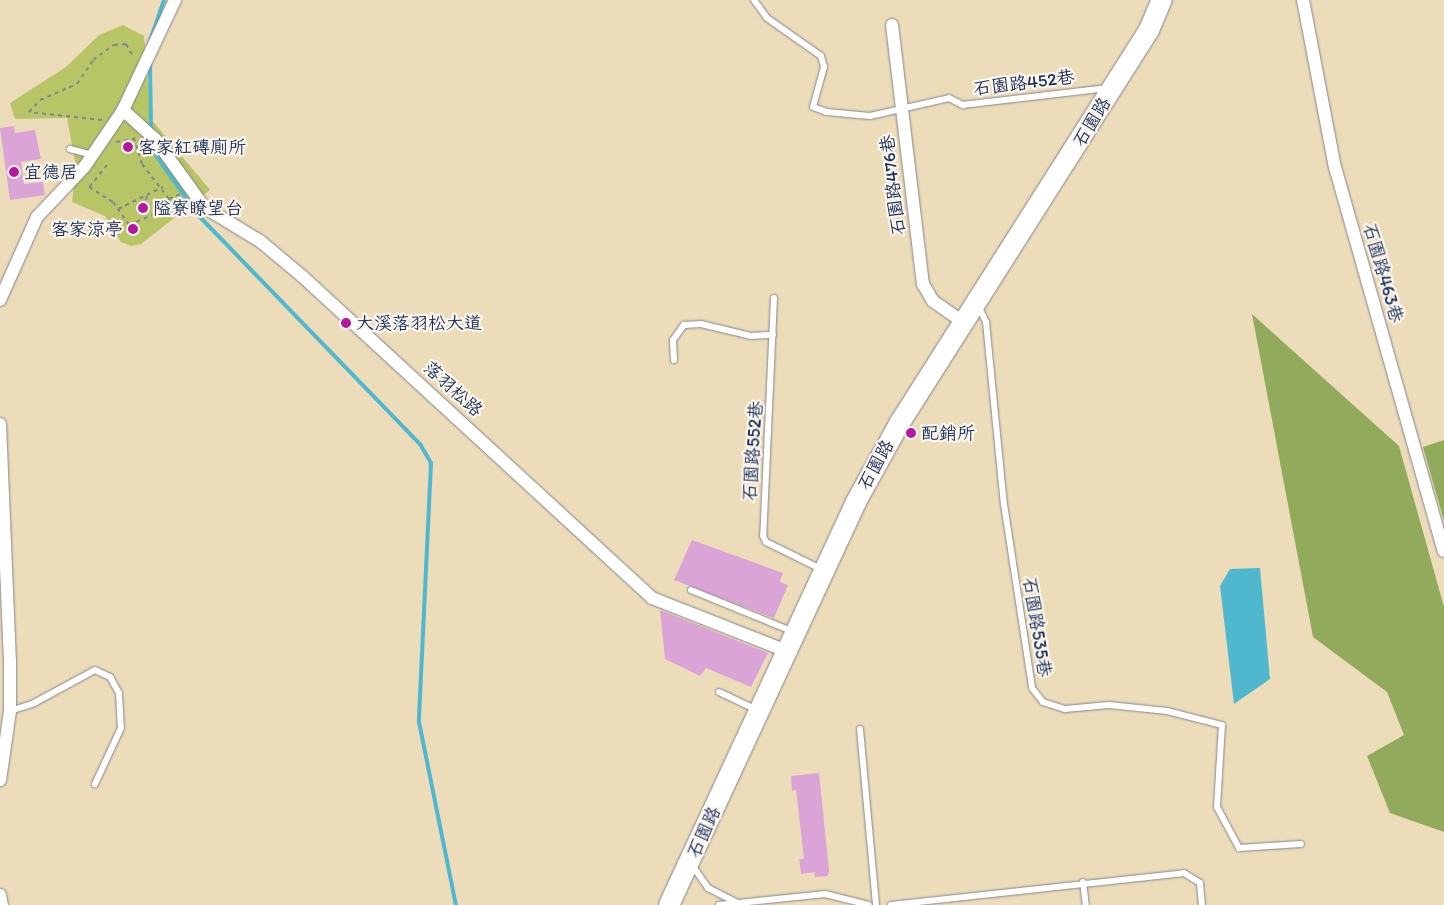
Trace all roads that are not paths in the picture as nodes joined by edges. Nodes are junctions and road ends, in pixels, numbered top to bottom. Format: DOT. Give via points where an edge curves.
graph roads {
  1 [pos="175,0"];
  2 [pos="754,0"];
  3 [pos="1162,0"];
  4 [pos="1303,0"];
  5 [pos="892,25"];
  6 [pos="1113,88"];
  7 [pos="902,106"];
  8 [pos="123,110"];
  9 [pos="70,149"];
  10 [pos="92,155"];
  11 [pos="774,298"];
  12 [pos="0,300"];
  13 [pos="977,303"];
  14 [pos="965,323"];
  15 [pos="773,335"];
  16 [pos="674,360"];
  17 [pos="0,424"];
  18 [pos="1444,551"];
  19 [pos="824,570"];
  20 [pos="691,590"];
  21 [pos="798,633"];
  22 [pos="788,652"];
  23 [pos="719,692"];
  24 [pos="10,711"];
  25 [pos="761,711"];
  26 [pos="860,729"];
  27 [pos="0,780"];
  28 [pos="95,784"];
  29 [pos="1301,844"];
  30 [pos="690,862"];
  31 [pos="1083,882"];
  32 [pos="0,895"];
  33 [pos="738,903"];
  34 [pos="2,905"];
  35 [pos="669,905"];
  36 [pos="719,905"];
  37 [pos="869,905"];
  38 [pos="876,905"];
  39 [pos="891,905"];
  40 [pos="1086,905"];
  41 [pos="1202,905"];
  1 -- 8 [label="street"];
  2 -- 7 [label="lane, 石園路452巷" via="767,18 821,56 824,67 813,107 870,116"];
  3 -- 6 [label="main road, 石園路"];
  4 -- 18 [label="street, 石園路463巷" via="1335,166"];
  5 -- 7 [label="street, 石園路476巷"];
  6 -- 7 [label="lane, 石園路452巷" via="963,105 949,98"];
  6 -- 13 [label="main road, 石園路"];
  7 -- 14 [label="street, 石園路476巷" via="923,284 933,301"];
  8 -- 10 [label="street"];
  8 -- 22 [label="street, 落羽松路" via="150,134 204,207 260,240 303,277 652,598"];
  9 -- 10 [label="lane"];
  10 -- 12 [label="street" via="37,217"];
  11 -- 15 [label="lane, 石園路552巷"];
  13 -- 14 [label="main road, 石園路"];
  13 -- 29 [label="lane, 石園路535巷" via="986,322 1004,504 1032,688 1042,702 1065,709 1109,705 1167,711 1222,725 1217,807 1239,848"];
  14 -- 19 [label="main road, 石園路" via="899,424"];
  15 -- 16 [label="lane" via="751,336 701,324 684,325 673,340"];
  15 -- 19 [label="lane, 石園路552巷" via="763,536 766,542"];
  17 -- 24 [label="street"];
  19 -- 21 [label="main road, 石園路"];
  20 -- 21 [label="lane"];
  21 -- 22 [label="main road, 石園路"];
  22 -- 25 [label="main road, 石園路"];
  23 -- 25 [label="lane"];
  24 -- 27 [label="street"];
  24 -- 28 [label="lane" via="34,703 95,670 110,677 119,693 120,728"];
  25 -- 30 [label="main road, 石園路"];
  26 -- 38 [label="lane"];
  30 -- 33 [label="lane" via="708,888"];
  30 -- 35 [label="main road, 石園路"];
  31 -- 39 [label="lane"];
  31 -- 40 [label="lane"];
  31 -- 41 [label="lane" via="1184,873 1200,883"];
  32 -- 34 [label="street"];
  33 -- 36 [label="lane"];
  33 -- 37 [label="lane" via="825,894"];
}
